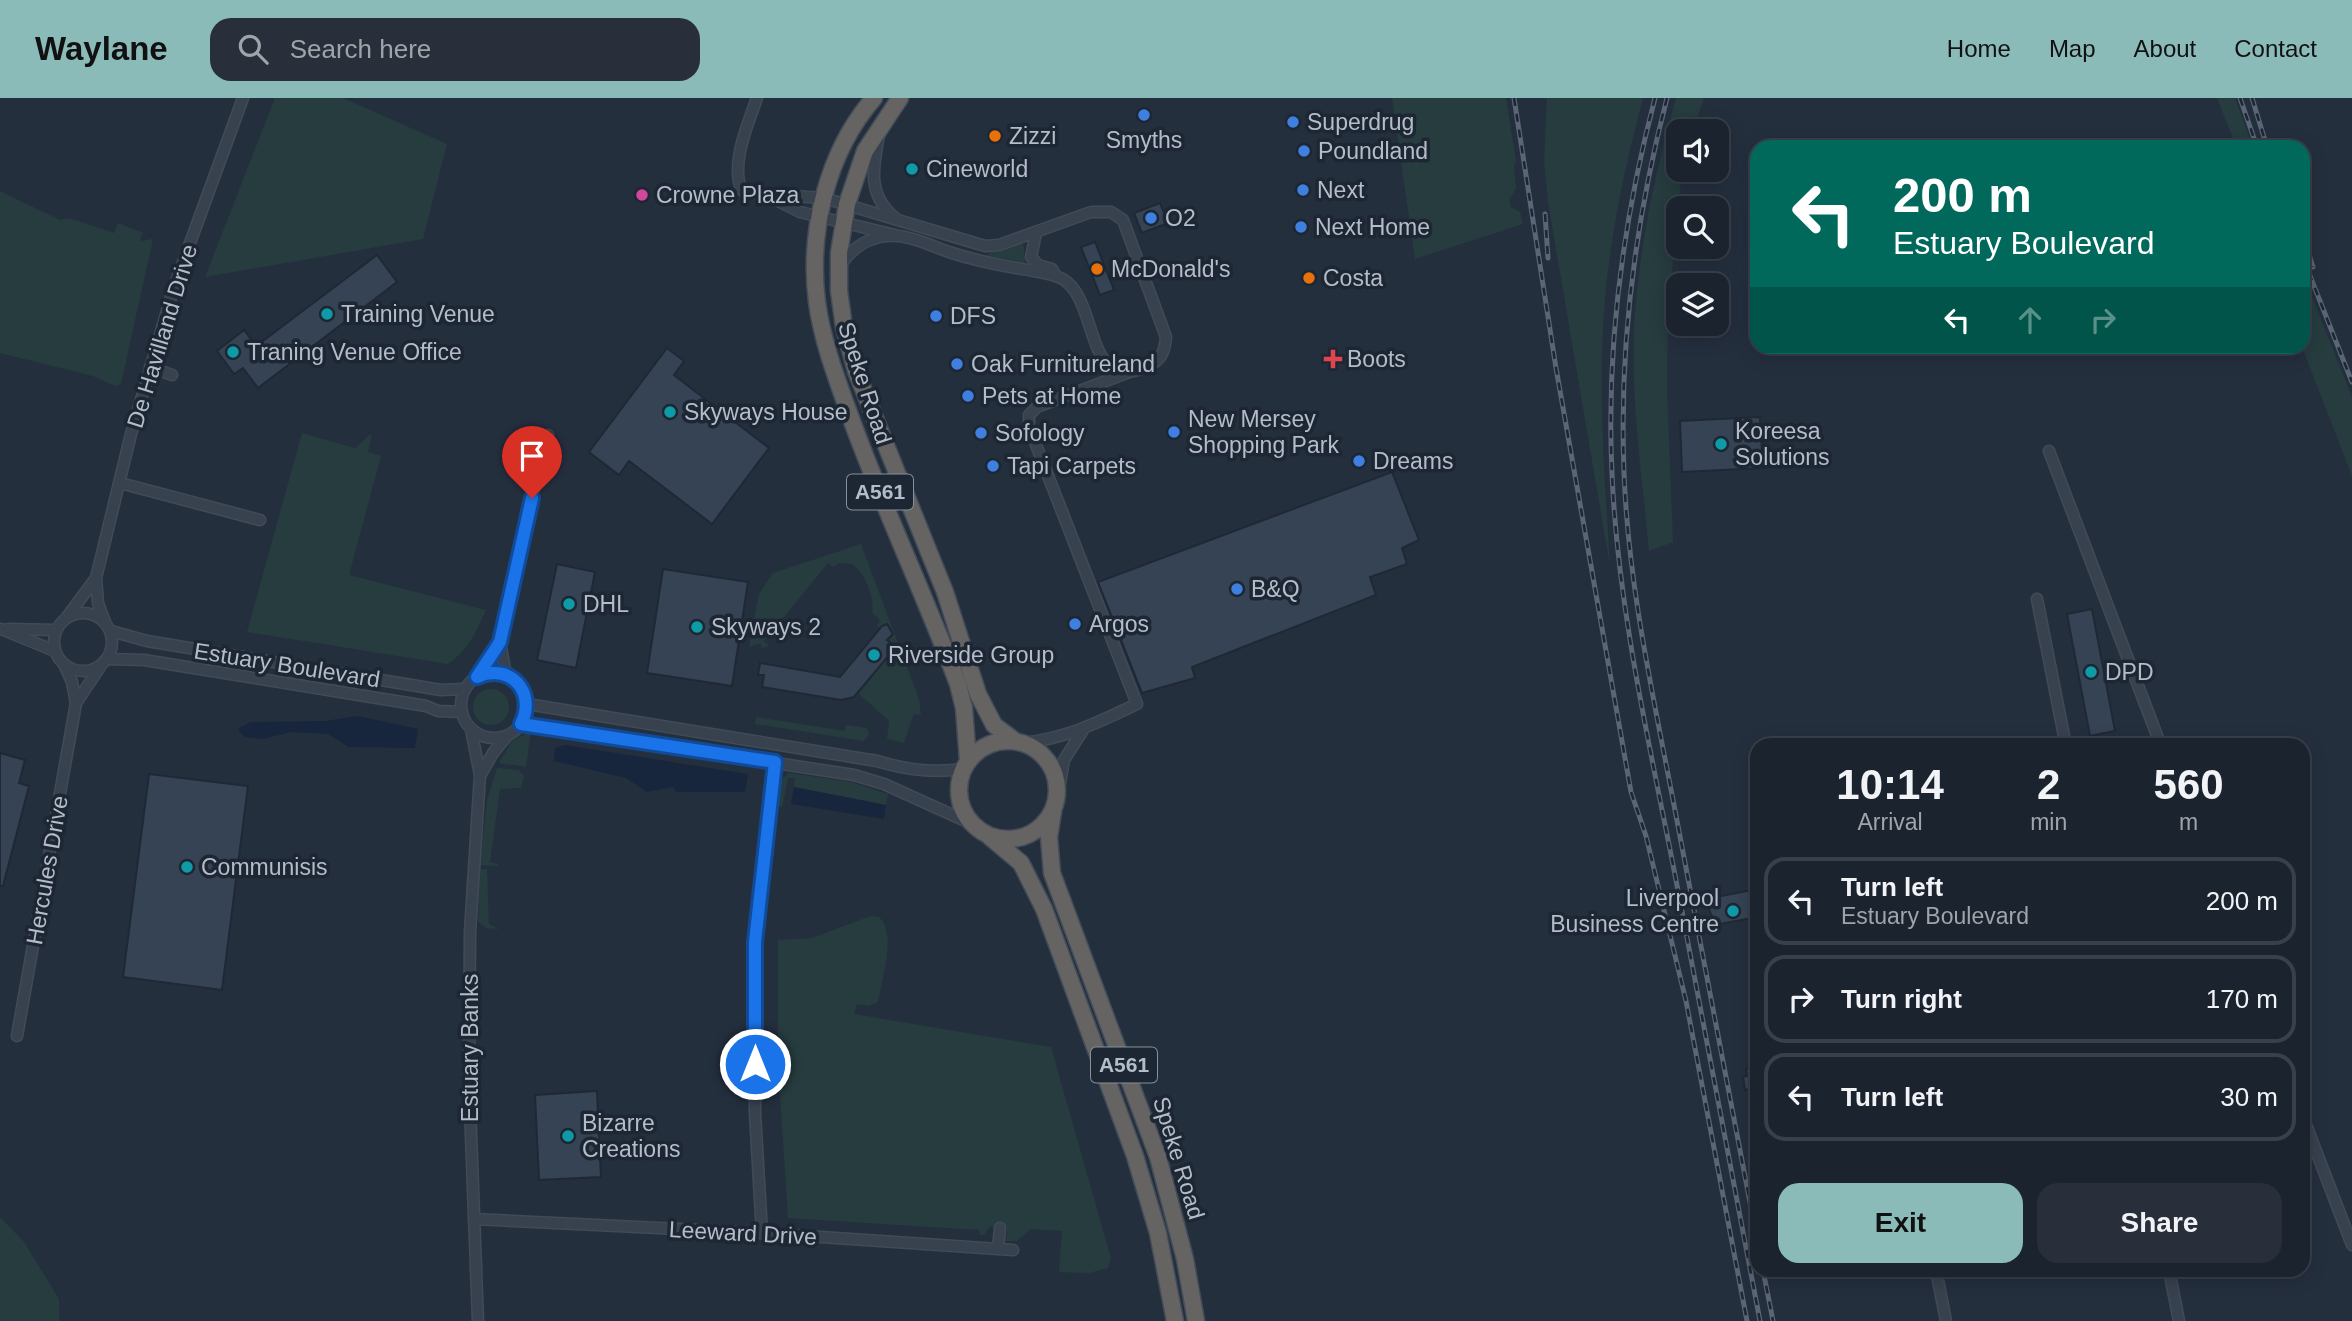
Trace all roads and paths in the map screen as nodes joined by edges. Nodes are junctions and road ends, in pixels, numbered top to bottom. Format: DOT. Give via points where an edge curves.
graph roads {
  1 [pos="243,98"];
  2 [pos="757,98"];
  3 [pos="873,98"];
  4 [pos="900,98"];
  5 [pos="881,128"];
  6 [pos="766,195"];
  7 [pos="824,198"];
  8 [pos="847,204"];
  9 [pos="800,212"];
  10 [pos="820,218"];
  11 [pos="897,220"];
  12 [pos="843,222"];
  13 [pos="1036,233"];
  14 [pos="898,236"];
  15 [pos="816,238"];
  16 [pos="839,267"];
  17 [pos="1056,276"];
  18 [pos="1102,360"];
  19 [pos="150,367"];
  20 [pos="1134,370"];
  21 [pos="172,375"];
  22 [pos="1101,384"];
  23 [pos="548,435"];
  24 [pos="2049,451"];
  25 [pos="120,483"];
  26 [pos="260,520"];
  27 [pos="96,578"];
  28 [pos="2037,599"];
  29 [pos="67,618"];
  30 [pos="108,627"];
  31 [pos="1,629"];
  32 [pos="56,630"];
  33 [pos="500,642"];
  34 [pos="55,651"];
  35 [pos="104,663"];
  36 [pos="64,664"];
  37 [pos="506,675"];
  38 [pos="477,677"];
  39 [pos="465,689"];
  40 [pos="76,703"];
  41 [pos="527,704"];
  42 [pos="462,712"];
  43 [pos="521,724"];
  44 [pos="471,729"];
  45 [pos="1083,730"];
  46 [pos="507,736"];
  47 [pos="2064,738"];
  48 [pos="2158,738"];
  49 [pos="1019,742"];
  50 [pos="775,762"];
  51 [pos="965,765"];
  52 [pos="481,775"];
  53 [pos="1058,795"];
  54 [pos="1053,812"];
  55 [pos="970,822"];
  56 [pos="990,837"];
  57 [pos="18,1036"];
  58 [pos="2310,1135"];
  59 [pos="1158,1157"];
  60 [pos="1138,1163"];
  61 [pos="474,1219"];
  62 [pos="999,1228"];
  63 [pos="762,1233"];
  64 [pos="2352,1245"];
  65 [pos="998,1249"];
  66 [pos="1013,1250"];
  67 [pos="1937,1277"];
  68 [pos="2170,1277"];
  69 [pos="478,1321"];
  70 [pos="1175,1321"];
  71 [pos="1196,1321"];
  72 [pos="1946,1321"];
  73 [pos="2179,1321"];
  1 -- 19 [label="street, De Havilland Drive"];
  2 -- 6 [label="street" via="738,174 745,193"];
  3 -- 7 [label="highway, Speke Road / A561" via="838,155"];
  4 -- 5 [label="highway, Speke Road / A561"];
  5 -- 8 [label="highway, Speke Road / A561" via="865,151"];
  5 -- 11 [label="street" via="874,160 875,189 881,206"];
  6 -- 7 [label="street"];
  6 -- 9 [label="street"];
  7 -- 8 [label="street"];
  7 -- 10 [label="highway, Speke Road / A561"];
  8 -- 11 [label="street"];
  8 -- 12 [label="highway, Speke Road / A561"];
  9 -- 10 [label="street"];
  9 -- 15 [label="street" via="812,224"];
  10 -- 12 [label="street"];
  10 -- 15 [label="highway, Speke Road / A561"];
  11 -- 13 [label="street" via="985,246"];
  12 -- 14 [label="street"];
  12 -- 16 [label="highway, Speke Road / A561"];
  13 -- 17 [label="street" via="1031,257"];
  13 -- 20 [label="street" via="1091,212 1111,212 1123,220 1166,337 1159,359"];
  14 -- 16 [label="street" via="861,243"];
  14 -- 17 [label="street" via="974,260"];
  15 -- 51 [label="highway, Speke Road / A561" via="817,302 826,348 958,684 964,708"];
  16 -- 49 [label="highway, Speke Road / A561" via="844,327 856,372 945,592 978,694 994,725"];
  17 -- 18 [label="street" via="1077,296"];
  18 -- 20 [label="street" via="1120,371"];
  18 -- 22 [label="street"];
  19 -- 21 [label="street"];
  19 -- 25 [label="street, De Havilland Drive"];
  20 -- 22 [label="street"];
  22 -- 45 [label="street" via="1037,407 1029,415 1029,427 1137,704"];
  23 -- 33 [label="street" via="534,449 535,483"];
  24 -- 48 [label="street"];
  25 -- 26 [label="street"];
  25 -- 27 [label="street, De Havilland Drive"];
  27 -- 29 [label="street, De Havilland Drive"];
  27 -- 30 [label="street, De Havilland Drive" via="98,603"];
  28 -- 47 [label="street"];
  29 -- 30 [label="street" via="89,613"];
  29 -- 32 [label="street"];
  30 -- 35 [label="street" via="113,641"];
  30 -- 39 [label="street, Estuary Boulevard" via="147,641 441,690"];
  31 -- 32 [label="street"];
  31 -- 34 [label="street"];
  32 -- 34 [label="street"];
  33 -- 37 [label="street"];
  33 -- 38 [label="street"];
  34 -- 36 [label="street"];
  35 -- 36 [label="street" via="91,671"];
  35 -- 40 [label="street, Hercules Drive"];
  35 -- 42 [label="street, Estuary Boulevard" via="144,660"];
  36 -- 40 [label="street, Hercules Drive"];
  37 -- 38 [label="street" via="493,672"];
  37 -- 41 [label="street" via="520,684"];
  38 -- 39 [label="street"];
  39 -- 42 [label="street"];
  40 -- 57 [label="street, Hercules Drive"];
  41 -- 43 [label="street"];
  41 -- 51 [label="street" via="877,761 907,770 937,772"];
  42 -- 44 [label="street"];
  43 -- 46 [label="street"];
  43 -- 50 [label="street"];
  44 -- 46 [label="street" via="489,738"];
  44 -- 52 [label="street, Estuary Banks"];
  45 -- 49 [label="street"];
  45 -- 53 [label="street" via="1064,760"];
  46 -- 52 [label="street, Estuary Banks"];
  49 -- 51 [label="highway" via="989,744"];
  49 -- 53 [label="highway, A561" via="1049,762"];
  50 -- 55 [label="street" via="884,784"];
  50 -- 63 [label="street" via="755,942 755,1113"];
  51 -- 55 [label="highway, A561" via="959,797"];
  52 -- 61 [label="street, Estuary Banks" via="470,932"];
  53 -- 54 [label="highway, A561"];
  54 -- 56 [label="highway" via="1039,829 1019,839"];
  54 -- 59 [label="highway, Speke Road / A561" via="1049,837 1052,873"];
  55 -- 56 [label="highway, A561"];
  56 -- 60 [label="highway, Speke Road / A561" via="1021,863 1035,888"];
  58 -- 64 [label="street"];
  59 -- 60 [label="highway"];
  59 -- 71 [label="highway, Speke Road / A561"];
  60 -- 70 [label="highway, Speke Road / A561" via="1158,1233"];
  61 -- 63 [label="street, Leeward Drive"];
  61 -- 69 [label="street, Estuary Banks"];
  62 -- 65 [label="street"];
  63 -- 65 [label="street, Leeward Drive"];
  65 -- 66 [label="street, Leeward Drive"];
  67 -- 72 [label="street"];
  68 -- 73 [label="street"];
}
